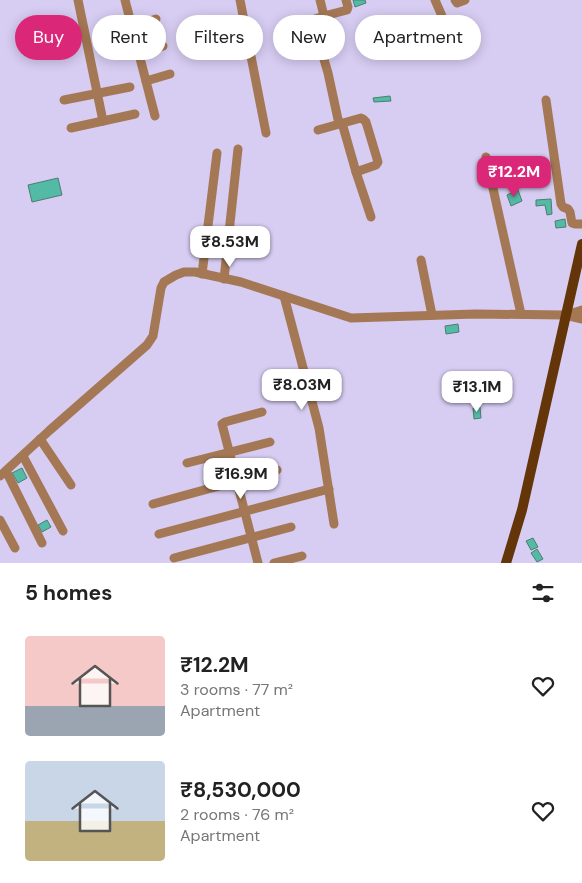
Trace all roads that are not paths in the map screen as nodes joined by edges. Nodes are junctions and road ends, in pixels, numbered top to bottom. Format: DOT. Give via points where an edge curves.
graph roads {
  1 [pos="78,0"];
  2 [pos="125,0"];
  3 [pos="240,0"];
  4 [pos="320,0"];
  5 [pos="346,0"];
  6 [pos="435,0"];
  7 [pos="455,0"];
  8 [pos="465,0"];
  9 [pos="129,15"];
  10 [pos="324,15"];
  11 [pos="328,15"];
  12 [pos="442,15"];
  13 [pos="141,60"];
  14 [pos="324,60"];
  15 [pos="170,74"];
  16 [pos="146,81"];
  17 [pos="130,87"];
  18 [pos="97,93"];
  19 [pos="64,100"];
  20 [pos="546,100"];
  21 [pos="135,114"];
  22 [pos="156,116"];
  23 [pos="103,121"];
  24 [pos="340,123"];
  25 [pos="71,128"];
  26 [pos="318,130"];
  27 [pos="266,133"];
  28 [pos="238,149"];
  29 [pos="217,153"];
  30 [pos="486,157"];
  31 [pos="356,172"];
  32 [pos="371,218"];
  33 [pos="582,224"];
  34 [pos="582,244"];
  35 [pos="421,260"];
  36 [pos="202,274"];
  37 [pos="224,279"];
  38 [pos="284,296"];
  39 [pos="582,310"];
  40 [pos="521,314"];
  41 [pos="432,315"];
  42 [pos="566,315"];
  43 [pos="582,319"];
  44 [pos="262,412"];
  45 [pos="40,439"];
  46 [pos="270,442"];
  47 [pos="229,452"];
  48 [pos="23,456"];
  49 [pos="187,463"];
  50 [pos="278,470"];
  51 [pos="3,474"];
  52 [pos="236,481"];
  53 [pos="71,485"];
  54 [pos="329,489"];
  55 [pos="153,504"];
  56 [pos="244,512"];
  57 [pos="0,520"];
  58 [pos="334,524"];
  59 [pos="291,527"];
  60 [pos="63,531"];
  61 [pos="159,534"];
  62 [pos="252,538"];
  63 [pos="42,543"];
  64 [pos="15,548"];
  65 [pos="302,556"];
  66 [pos="174,558"];
  67 [pos="258,563"];
  68 [pos="274,563"];
  69 [pos="506,563"];
  1 -- 18 [label="street"];
  2 -- 9 [label="street"];
  3 -- 27 [label="street"];
  4 -- 10 [label="street"];
  5 -- 11 [label="street" via="347,10"];
  6 -- 12 [label="street"];
  7 -- 8 [label="street"];
  13 -- 16 [label="street"];
  14 -- 24 [label="street"];
  15 -- 16 [label="street"];
  16 -- 22 [label="street"];
  17 -- 18 [label="street"];
  18 -- 19 [label="street"];
  18 -- 23 [label="street"];
  20 -- 33 [label="street" via="561,204 570,212 574,224"];
  21 -- 23 [label="street"];
  23 -- 25 [label="street"];
  24 -- 26 [label="street"];
  24 -- 31 [label="street"];
  24 -- 31 [label="street" via="360,118 366,122 378,162 376,166"];
  28 -- 37 [label="street"];
  29 -- 36 [label="street"];
  30 -- 40 [label="street"];
  31 -- 32 [label="street"];
  34 -- 42 [label="main road"];
  35 -- 41 [label="street"];
  36 -- 37 [label="street"];
  36 -- 45 [label="street" via="184,272 164,282 153,336 147,346"];
  37 -- 38 [label="street"];
  38 -- 41 [label="street" via="351,318"];
  38 -- 54 [label="street" via="319,428"];
  39 -- 42 [label="street"];
  40 -- 41 [label="street"];
  40 -- 42 [label="street"];
  42 -- 43 [label="street"];
  42 -- 69 [label="main road" via="522,510"];
  44 -- 47 [label="street" via="223,423"];
  45 -- 48 [label="street"];
  45 -- 53 [label="street" via="57,473"];
  46 -- 47 [label="street"];
  47 -- 49 [label="street"];
  47 -- 52 [label="street"];
  48 -- 51 [label="street"];
  48 -- 60 [label="street"];
  50 -- 52 [label="street"];
  51 -- 63 [label="street"];
  52 -- 55 [label="street"];
  52 -- 56 [label="street"];
  54 -- 56 [label="street"];
  54 -- 58 [label="street"];
  56 -- 61 [label="street"];
  56 -- 62 [label="street"];
  57 -- 64 [label="street"];
  59 -- 62 [label="street"];
  62 -- 66 [label="street"];
  62 -- 67 [label="street"];
  65 -- 68 [label="street"];
}
